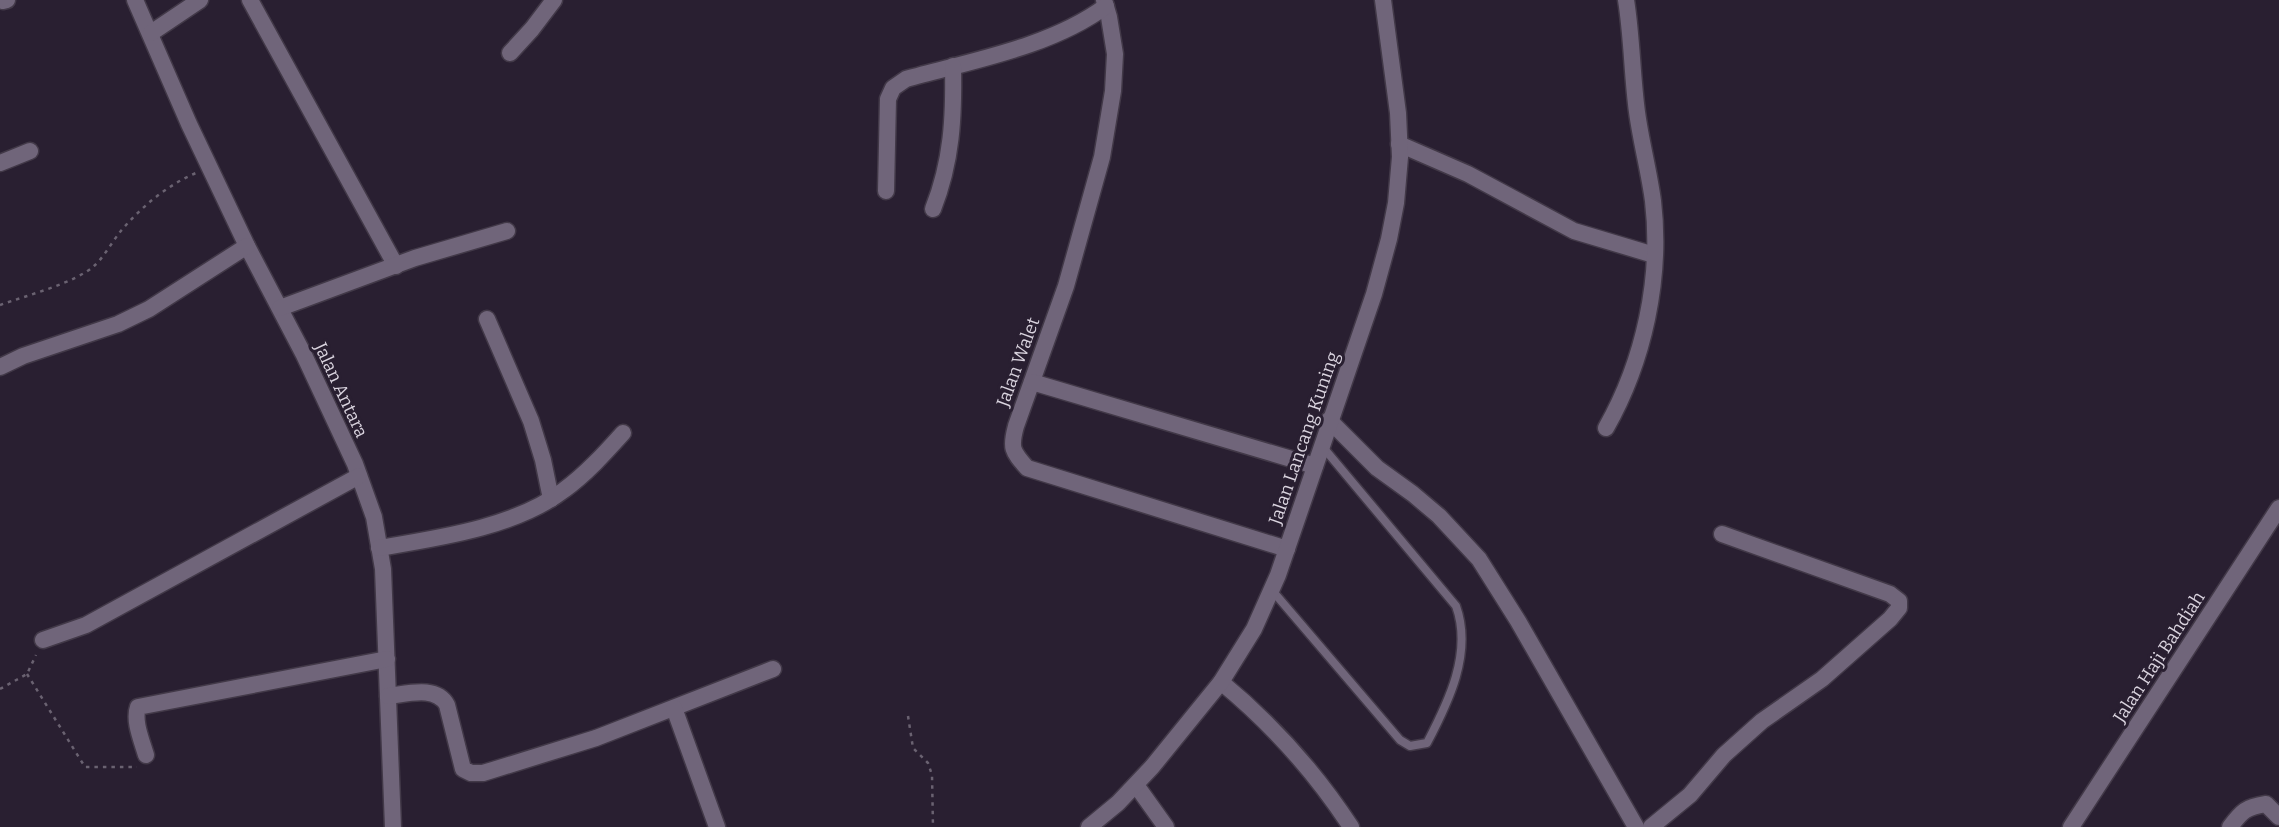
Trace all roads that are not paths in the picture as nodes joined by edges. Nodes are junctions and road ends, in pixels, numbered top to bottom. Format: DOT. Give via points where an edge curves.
graph roads {
  1 [pos="135,0"];
  2 [pos="200,0"];
  3 [pos="250,0"];
  4 [pos="554,0"];
  5 [pos="1383,0"];
  6 [pos="1626,0"];
  7 [pos="1105,3"];
  8 [pos="150,33"];
  9 [pos="510,52"];
  10 [pos="953,66"];
  11 [pos="1399,144"];
  12 [pos="30,151"];
  13 [pos="0,163"];
  14 [pos="886,191"];
  15 [pos="933,209"];
  16 [pos="507,231"];
  17 [pos="247,246"];
  18 [pos="1654,255"];
  19 [pos="396,266"];
  20 [pos="280,308"];
  21 [pos="487,319"];
  22 [pos="0,367"];
  23 [pos="1032,382"];
  24 [pos="1329,421"];
  25 [pos="1606,428"];
  26 [pos="623,433"];
  27 [pos="1322,446"];
  28 [pos="1315,466"];
  29 [pos="359,476"];
  30 [pos="551,499"];
  31 [pos="2279,508"];
  32 [pos="1722,534"];
  33 [pos="380,548"];
  34 [pos="1287,549"];
  35 [pos="1271,589"];
  36 [pos="43,640"];
  37 [pos="387,659"];
  38 [pos="774,669"];
  39 [pos="1220,682"];
  40 [pos="388,696"];
  41 [pos="674,708"];
  42 [pos="146,755"];
  43 [pos="1136,785"];
  44 [pos="2279,817"];
  45 [pos="393,827"];
  46 [pos="717,827"];
  47 [pos="1088,827"];
  48 [pos="1166,827"];
  49 [pos="1351,827"];
  50 [pos="1636,827"];
  51 [pos="1651,827"];
  52 [pos="2071,827"];
  53 [pos="2230,827"];
  1 -- 8 [label="street, Jalan Antara"];
  2 -- 8 [label="street"];
  3 -- 19 [label="street"];
  4 -- 9 [label="street"];
  5 -- 11 [label="street, Jalan Lancang Kuning"];
  6 -- 18 [label="street" via="1636,108 1653,199"];
  7 -- 10 [label="street" via="1091,17 1060,32"];
  7 -- 23 [label="street, Jalan Walet" via="1115,54 1102,157 1066,286"];
  8 -- 17 [label="street, Jalan Antara"];
  10 -- 14 [label="street" via="906,79 893,88 888,99"];
  10 -- 15 [label="street" via="950,154"];
  11 -- 18 [label="street" via="1468,174 1574,231"];
  11 -- 24 [label="street, Jalan Lancang Kuning" via="1389,239"];
  12 -- 13 [label="street"];
  16 -- 19 [label="street"];
  17 -- 20 [label="street, Jalan Antara"];
  17 -- 22 [label="street" via="149,309"];
  18 -- 25 [label="street" via="1654,284 1641,340"];
  19 -- 20 [label="street"];
  20 -- 29 [label="street, Jalan Antara"];
  21 -- 30 [label="street" via="531,421"];
  23 -- 28 [label="street"];
  23 -- 34 [label="street, Jalan Walet" via="1011,443 1027,468"];
  24 -- 27 [label="street, Jalan Lancang Kuning"];
  24 -- 50 [label="street" via="1377,468 1439,516 1479,559"];
  26 -- 30 [label="street"];
  27 -- 28 [label="street, Jalan Lancang Kuning"];
  27 -- 35 [label="lane" via="1457,606 1463,642 1449,701 1427,743 1410,746 1400,740"];
  28 -- 34 [label="street, Jalan Lancang Kuning"];
  29 -- 33 [label="street, Jalan Antara"];
  29 -- 36 [label="street" via="86,625"];
  30 -- 33 [label="street" via="511,518"];
  31 -- 52 [label="street, Jalan Haji Bahdiah"];
  32 -- 51 [label="street" via="1890,594 1899,601 1899,608 1822,679 1762,721 1724,755 1690,795"];
  33 -- 37 [label="street, Jalan Antara"];
  34 -- 35 [label="street, Jalan Lancang Kuning"];
  35 -- 39 [label="street, Jalan Lancang Kuning" via="1254,629"];
  37 -- 40 [label="street, Jalan Antara"];
  37 -- 42 [label="street" via="138,706 137,723"];
  38 -- 41 [label="street"];
  39 -- 43 [label="street, Jalan Lancang Kuning"];
  39 -- 49 [label="street" via="1280,736"];
  40 -- 41 [label="street" via="431,692 444,699 463,769 471,773 596,738"];
  40 -- 45 [label="street, Jalan Antara"];
  41 -- 46 [label="street"];
  43 -- 47 [label="street, Jalan Lancang Kuning"];
  43 -- 48 [label="street"];
  44 -- 53 [label="street" via="2266,804 2253,806 2242,811"];
}
